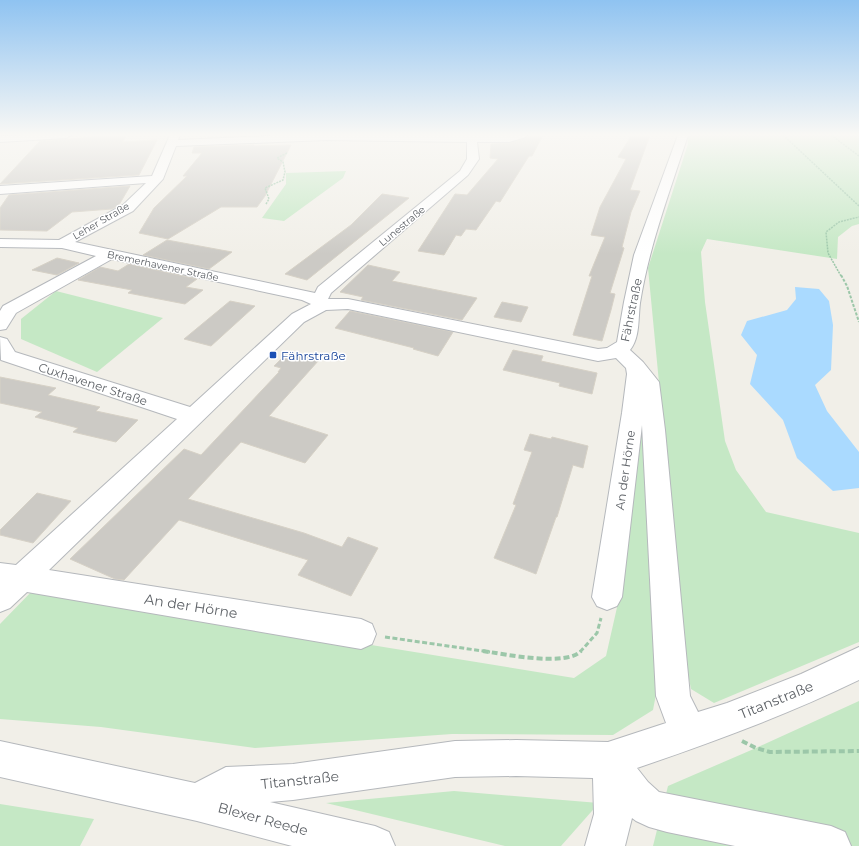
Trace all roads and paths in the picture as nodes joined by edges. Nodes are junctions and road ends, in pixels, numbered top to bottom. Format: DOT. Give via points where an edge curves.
graph roads {
  1 [pos="159,174"];
  2 [pos="284,174"];
  3 [pos="462,174"];
  4 [pos="670,174"];
  5 [pos="825,174"];
  6 [pos="157,179"];
  7 [pos="0,190"];
  8 [pos="266,204"];
  9 [pos="859,206"];
  10 [pos="859,217"];
  11 [pos="0,243"];
  12 [pos="62,244"];
  13 [pos="108,254"];
  14 [pos="322,306"];
  15 [pos="859,322"];
  16 [pos="0,325"];
  17 [pos="0,343"];
  18 [pos="627,358"];
  19 [pos="193,416"];
  20 [pos="11,577"];
  21 [pos="607,597"];
  22 [pos="0,599"];
  23 [pos="361,634"];
  24 [pos="859,663"];
  25 [pos="727,720"];
  26 [pos="691,733"];
  27 [pos="859,752"];
  28 [pos="0,759"];
  29 [pos="608,760"];
  30 [pos="197,802"];
  31 [pos="375,846"];
  32 [pos="605,846"];
  33 [pos="831,846"];
  1 -- 6 [label="street, Leher Straße"];
  2 -- 8 [label="path" via="283,180 265,188 269,199"];
  3 -- 14 [label="street, Lunestraße" via="324,291 320,299"];
  4 -- 18 [label="street, Fährstraße" via="642,255 626,343"];
  5 -- 9 [label="path"];
  6 -- 7 [label="street"];
  6 -- 12 [label="street, Leher Straße" via="128,208"];
  10 -- 15 [label="path" via="839,222 826,232 828,253 847,286"];
  11 -- 12 [label="street, Bremerhavener Straße"];
  12 -- 13 [label="street, Bremerhavener Straße"];
  13 -- 14 [label="street, Bremerhavener Straße" via="306,296 316,299"];
  13 -- 16 [label="street" via="9,310"];
  14 -- 18 [label="street, Fährstraße" via="333,303 348,304 598,355"];
  14 -- 19 [label="street, Fährstraße" via="298,318"];
  17 -- 19 [label="street, Cuxhavener Straße" via="8,356"];
  18 -- 21 [label="street, An der Hörne" via="637,374"];
  18 -- 26 [label="street" via="649,382 673,696 679,714"];
  19 -- 20 [label="street, Fährstraße"];
  20 -- 22 [label="street, Fährstraße"];
  20 -- 23 [label="street, An der Hörne"];
  21 -- 23 [label="path" via="597,633 578,655 546,660"];
  24 -- 25 [label="street, Titanstraße" via="810,687"];
  25 -- 26 [label="street, Titanstraße"];
  25 -- 27 [label="path" via="740,740 770,752"];
  26 -- 29 [label="street, Titanstraße"];
  28 -- 30 [label="street"];
  29 -- 30 [label="street, Titanstraße" via="455,759 293,782 226,786"];
  29 -- 32 [label="street" via="614,797 614,821"];
  29 -- 33 [label="street" via="635,795 649,808"];
  30 -- 31 [label="street, Blexer Reede"];
}
